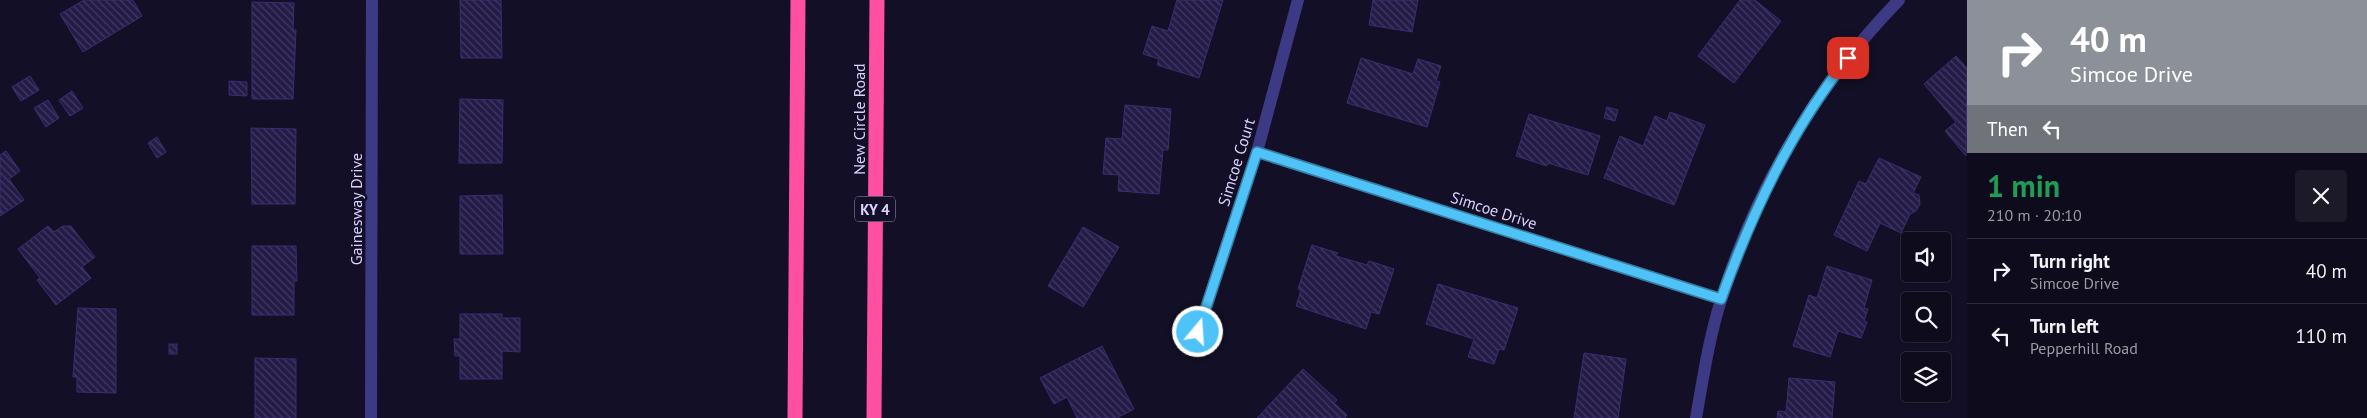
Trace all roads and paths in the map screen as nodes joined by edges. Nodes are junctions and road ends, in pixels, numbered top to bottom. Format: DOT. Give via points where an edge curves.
graph roads {
  1 [pos="372,0"];
  2 [pos="798,0"];
  3 [pos="877,0"];
  4 [pos="1298,0"];
  5 [pos="1899,0"];
  6 [pos="1257,152"];
  7 [pos="1721,299"];
  8 [pos="1198,332"];
  9 [pos="371,418"];
  10 [pos="795,418"];
  11 [pos="874,418"];
  12 [pos="1696,418"];
  1 -- 9 [label="street, Gainesway Drive"];
  2 -- 10 [label="highway"];
  3 -- 11 [label="highway, New Circle Road / KY 4"];
  4 -- 6 [label="street, Simcoe Court"];
  5 -- 7 [label="street" via="1823,89 1793,138 1763,194"];
  6 -- 7 [label="street, Simcoe Drive"];
  6 -- 8 [label="street, Simcoe Court"];
  7 -- 12 [label="street"];
}
